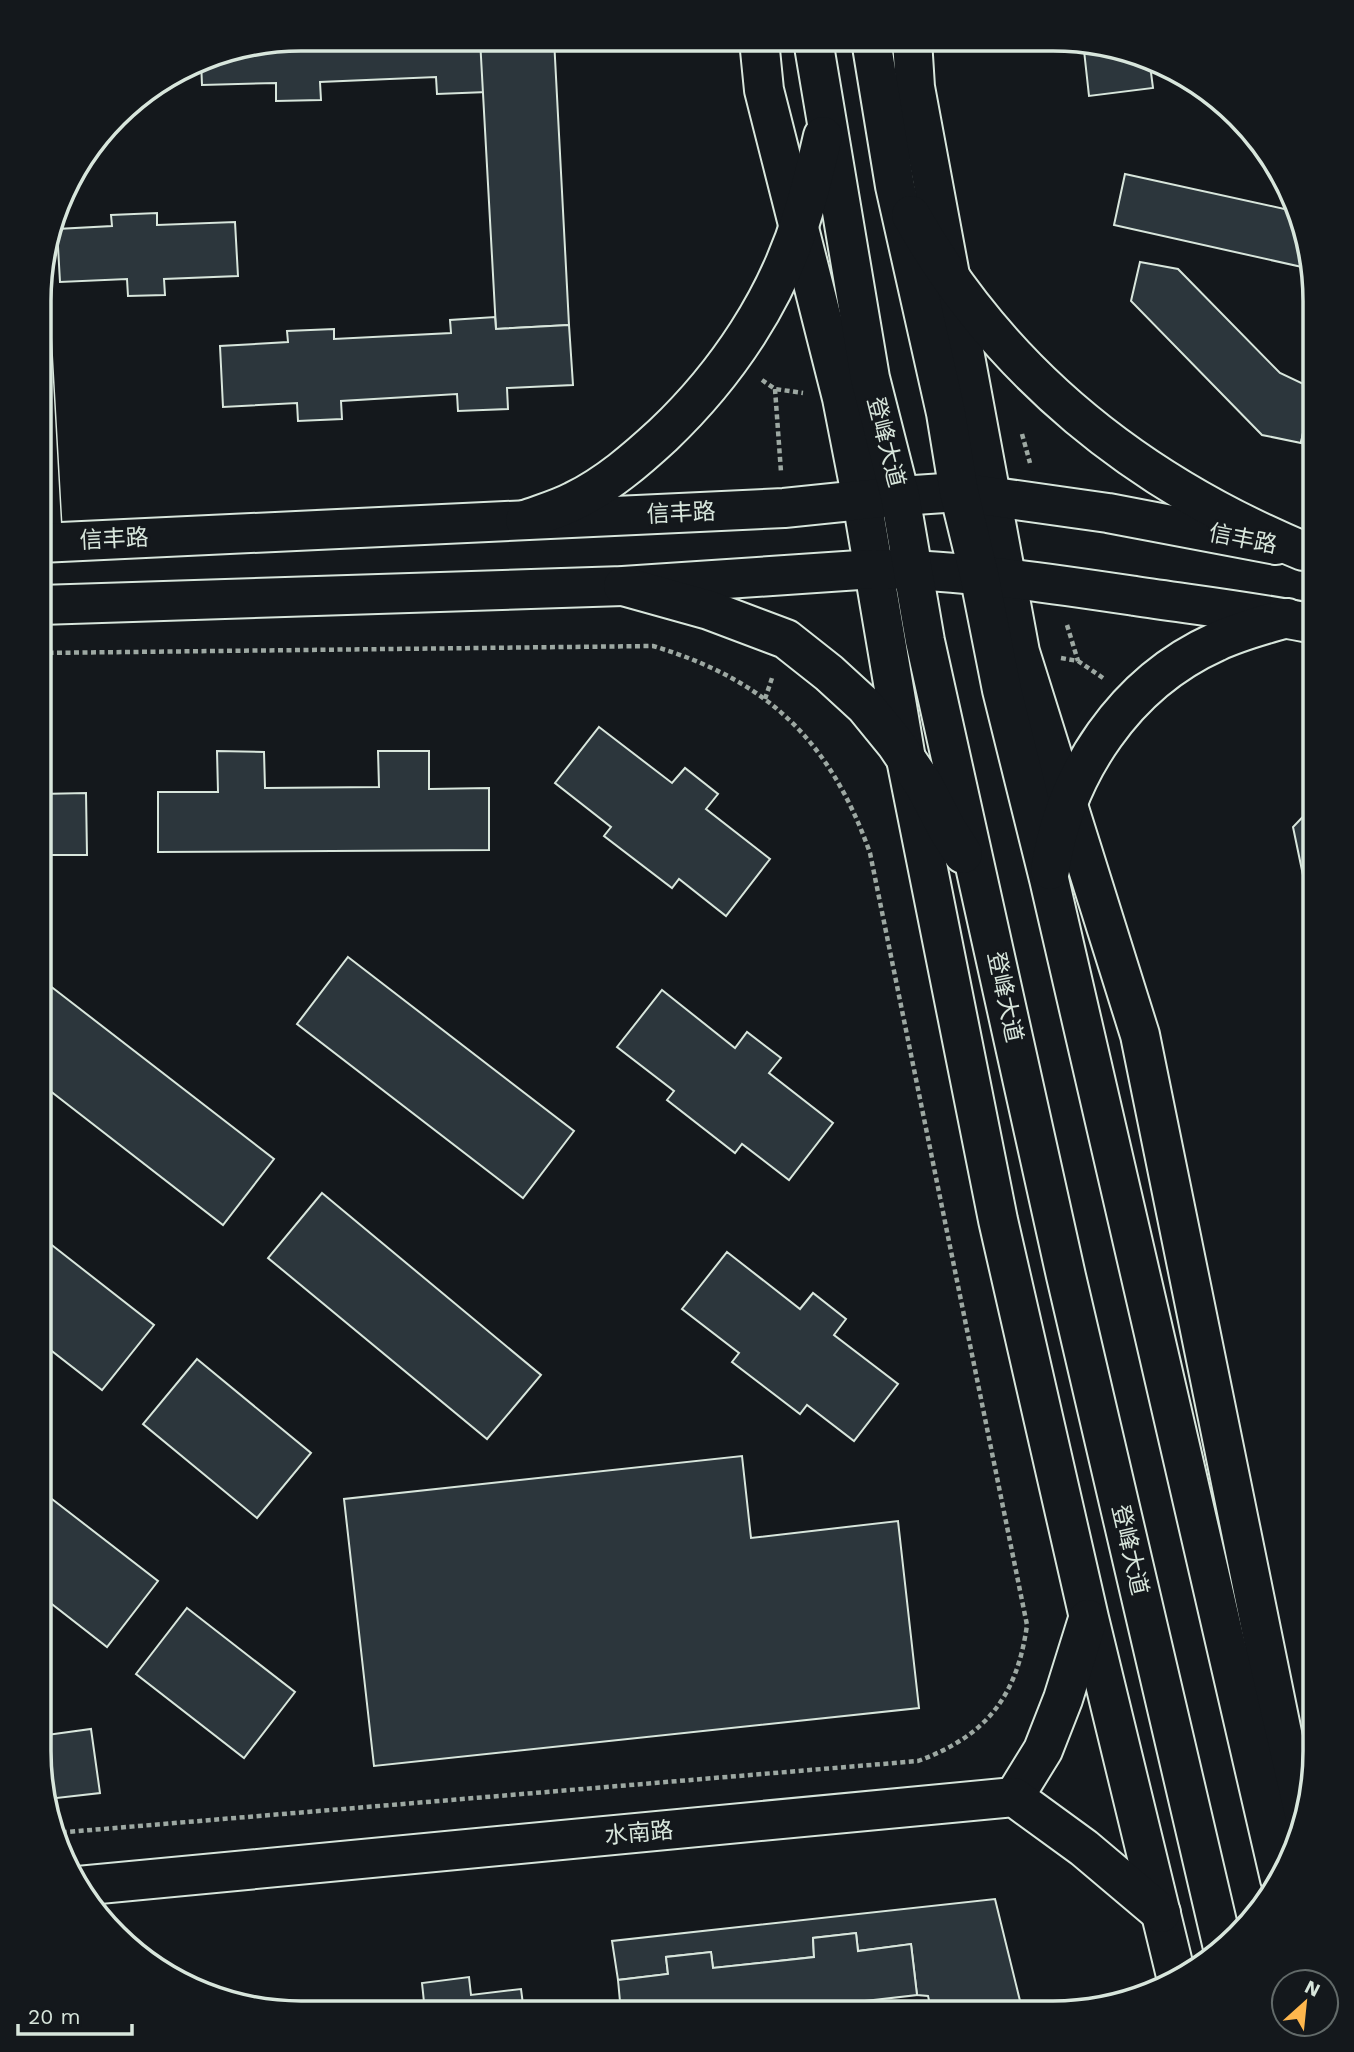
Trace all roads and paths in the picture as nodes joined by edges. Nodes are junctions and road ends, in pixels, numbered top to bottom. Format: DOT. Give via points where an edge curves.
graph roads {
  1 [pos="760,51"];
  2 [pos="815,51"];
  3 [pos="873,51"];
  4 [pos="913,51"];
  5 [pos="826,120"];
  6 [pos="895,186"];
  7 [pos="798,228"];
  8 [pos="948,274"];
  9 [pos="974,494"];
  10 [pos="900,496"];
  11 [pos="862,500"];
  12 [pos="525,520"];
  13 [pos="51,542"];
  14 [pos="1303,550"];
  15 [pos="1303,551"];
  16 [pos="874,569"];
  17 [pos="914,569"];
  18 [pos="993,576"];
  19 [pos="623,586"];
  20 [pos="51,605"];
  21 [pos="1301,621"];
  22 [pos="51,653"];
  23 [pos="906,759"];
  24 [pos="1066,804"];
  25 [pos="979,878"];
  26 [pos="1049,878"];
  27 [pos="1088,1618"];
  28 [pos="1014,1797"];
  29 [pos="1297,1806"];
  30 [pos="64,1832"];
  31 [pos="1276,1863"];
  32 [pos="90,1885"];
  33 [pos="1161,1913"];
  34 [pos="1220,1937"];
  35 [pos="1175,1970"];
  1 -- 7 [label="main road" via="764,90"];
  2 -- 5 [label="main road, 登峰大道"];
  3 -- 6 [label="main road"];
  4 -- 8 [label="main road"];
  5 -- 7 [label="main road"];
  5 -- 10 [label="main road, 登峰大道" via="870,378"];
  6 -- 8 [label="main road"];
  6 -- 9 [label="main road" via="946,413"];
  7 -- 11 [label="main road" via="842,398"];
  7 -- 12 [label="main road" via="744,340 685,414 614,476 574,501"];
  8 -- 9 [label="main road"];
  8 -- 14 [label="main road" via="1023,365 1106,440 1200,502"];
  9 -- 10 [label="main road, 信丰路"];
  9 -- 15 [label="main road, 信丰路" via="1108,513"];
  9 -- 18 [label="main road"];
  10 -- 11 [label="main road, 信丰路"];
  10 -- 17 [label="main road, 登峰大道"];
  11 -- 12 [label="main road, 信丰路"];
  11 -- 16 [label="main road"];
  12 -- 13 [label="main road, 信丰路"];
  16 -- 17 [label="main road"];
  16 -- 19 [label="main road"];
  16 -- 23 [label="main road"];
  17 -- 18 [label="main road"];
  17 -- 25 [label="main road, 登峰大道" via="925,641"];
  18 -- 21 [label="main road"];
  18 -- 24 [label="main road"];
  18 -- 26 [label="main road" via="1002,690"];
  19 -- 20 [label="main road"];
  19 -- 23 [label="main road" via="709,610 786,639 865,706"];
  21 -- 24 [label="main road" via="1250,628 1214,642 1150,685 1100,741"];
  22 -- 30 [label="path" via="653,646 724,673 787,716 838,779 870,853 1027,1625 1017,1673 992,1714 958,1743 918,1760"];
  23 -- 25 [label="main road"];
  23 -- 27 [label="main road" via="998,1220"];
  24 -- 26 [label="main road"];
  24 -- 29 [label="main road" via="1140,1034"];
  25 -- 34 [label="main road, 登峰大道" via="1066,1276"];
  26 -- 31 [label="main road"];
  27 -- 28 [label="main road" via="1043,1750"];
  27 -- 33 [label="main road"];
  28 -- 32 [label="main road, 水南路"];
  28 -- 33 [label="main road"];
  33 -- 35 [label="main road"];
}
